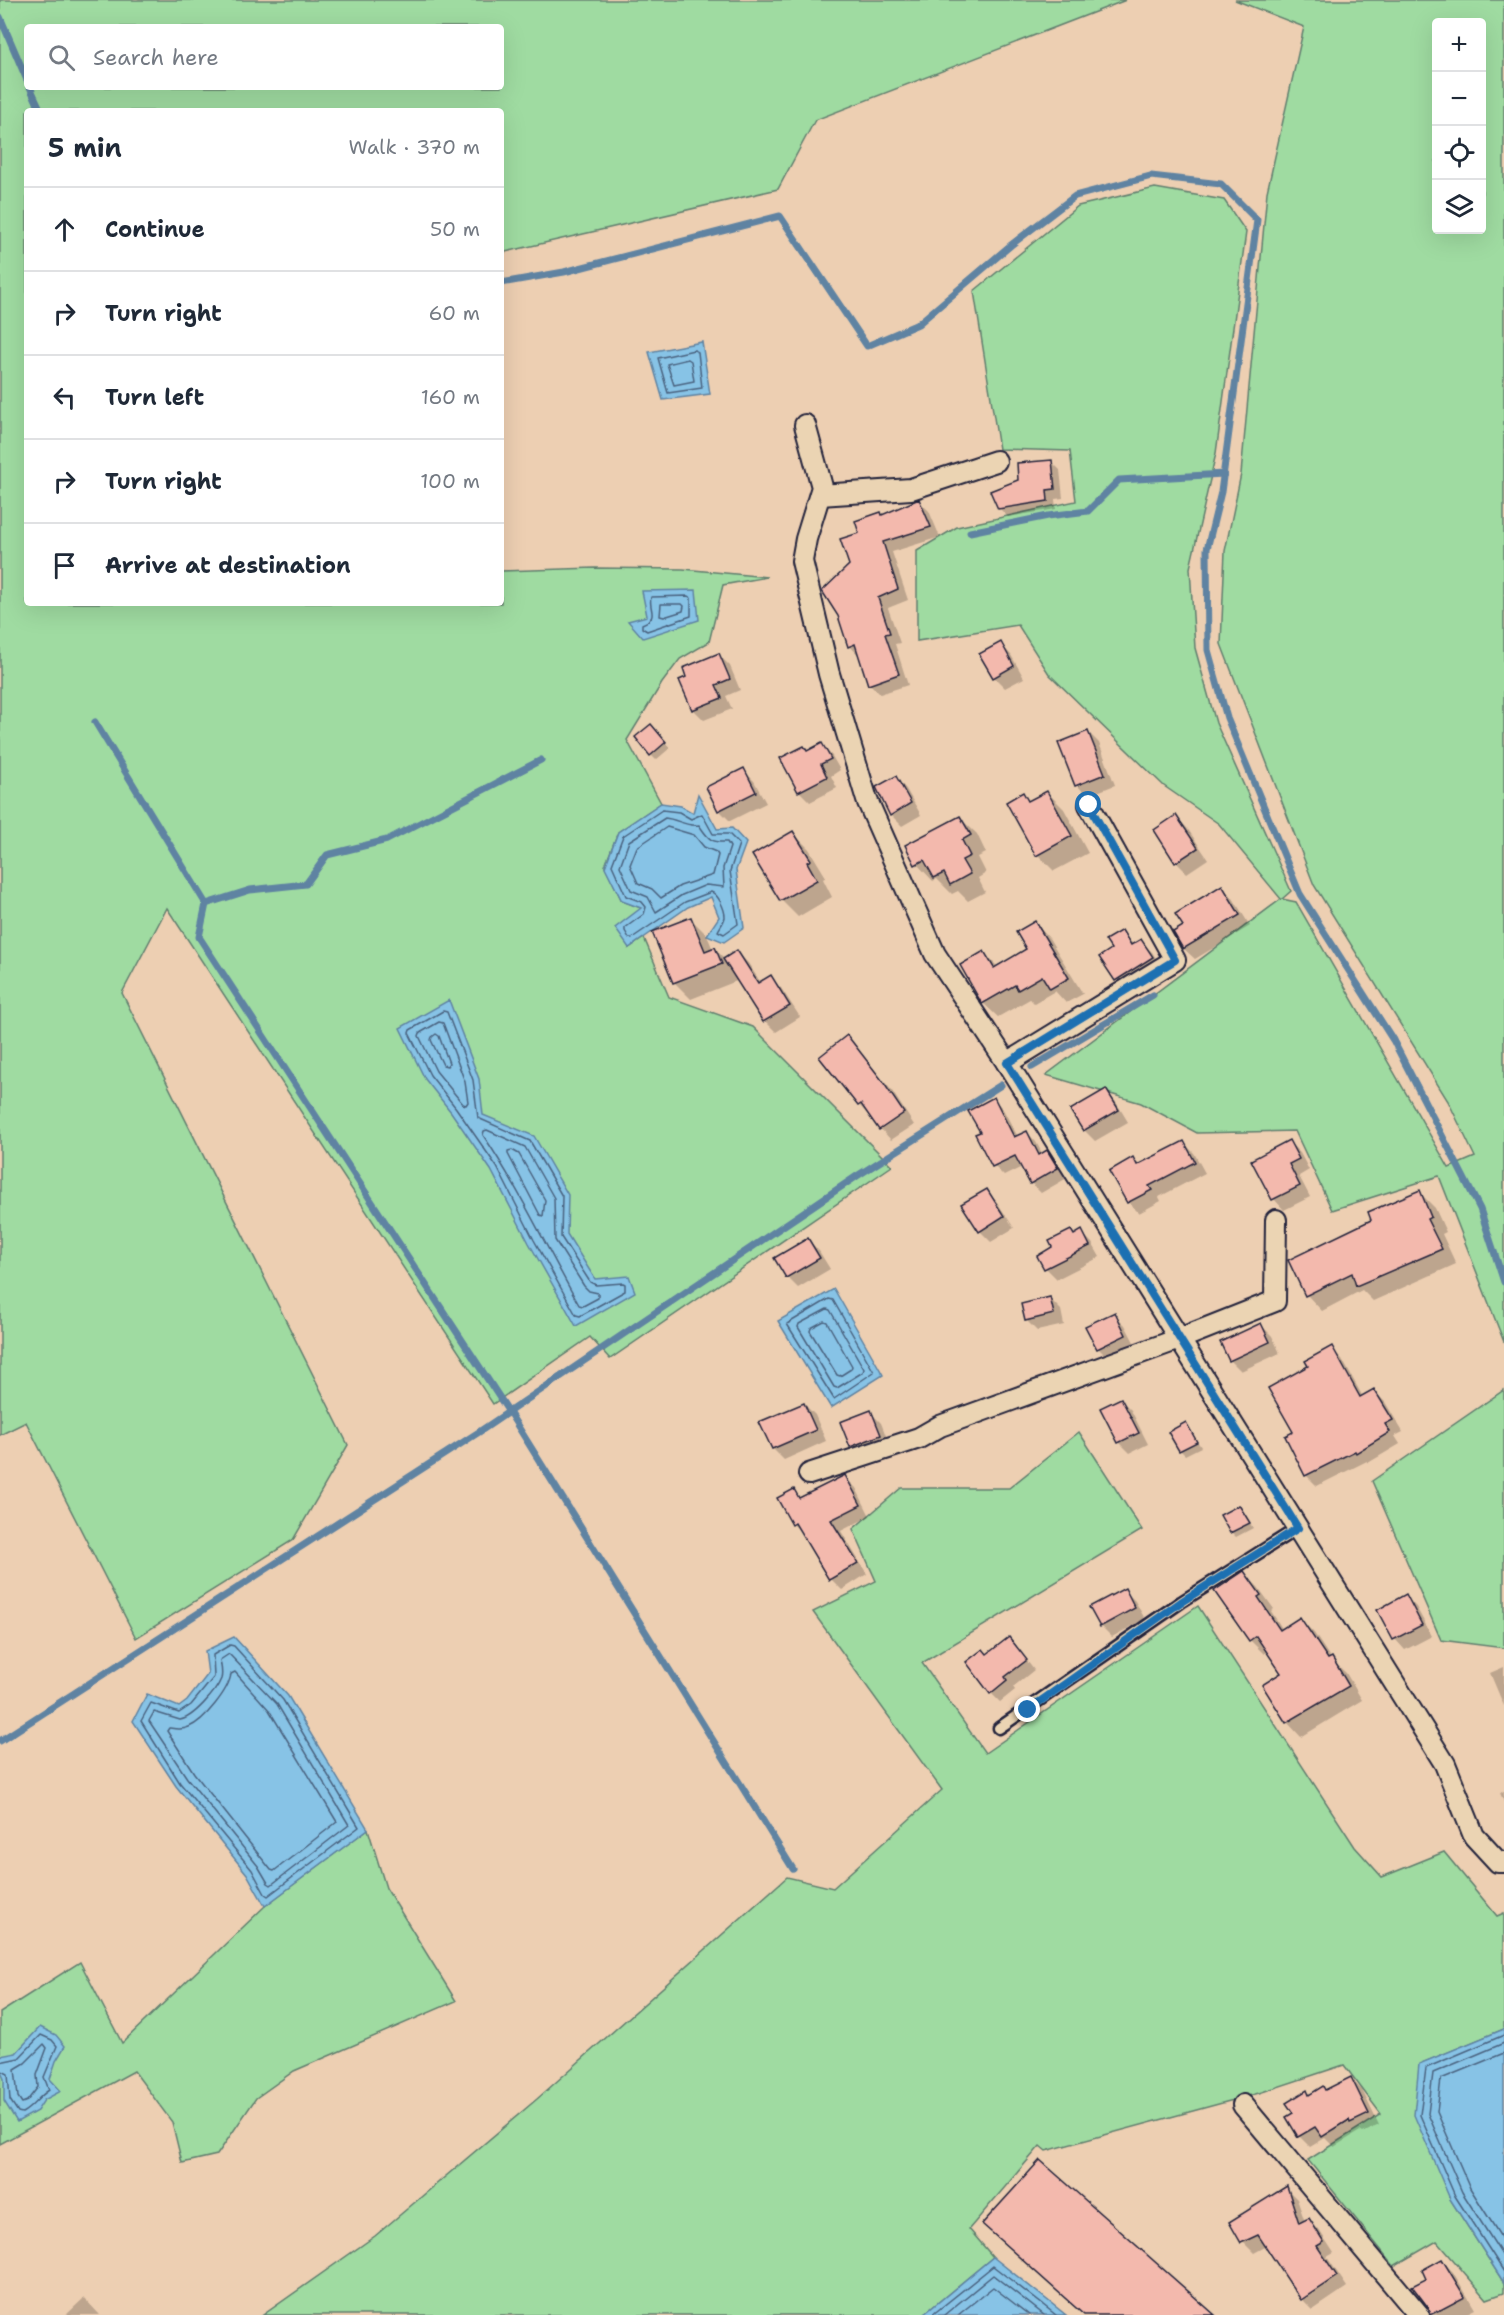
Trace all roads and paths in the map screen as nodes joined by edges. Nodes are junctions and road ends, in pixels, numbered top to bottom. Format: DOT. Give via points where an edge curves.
graph roads {
  1 [pos="805,425"];
  2 [pos="996,461"];
  3 [pos="820,495"];
  4 [pos="1089,805"];
  5 [pos="1007,1063"];
  6 [pos="1276,1220"];
  7 [pos="1179,1339"];
  8 [pos="809,1474"];
  9 [pos="1298,1528"];
  10 [pos="999,1728"];
  11 [pos="1504,1862"];
  12 [pos="1243,2105"];
  13 [pos="1419,2315"];
  1 -- 3 [label="street" via="822,486"];
  2 -- 3 [label="street" via="911,489"];
  3 -- 5 [label="street" via="802,561 829,674 867,800 935,954"];
  4 -- 5 [label="street" via="1175,960"];
  5 -- 7 [label="street"];
  6 -- 7 [label="street" via="1275,1301"];
  7 -- 8 [label="street" via="940,1426 919,1438"];
  7 -- 9 [label="street"];
  9 -- 10 [label="lane" via="1181,1602"];
  9 -- 11 [label="street" via="1445,1764 1474,1836 1498,1862"];
  12 -- 13 [label="street"];
}
